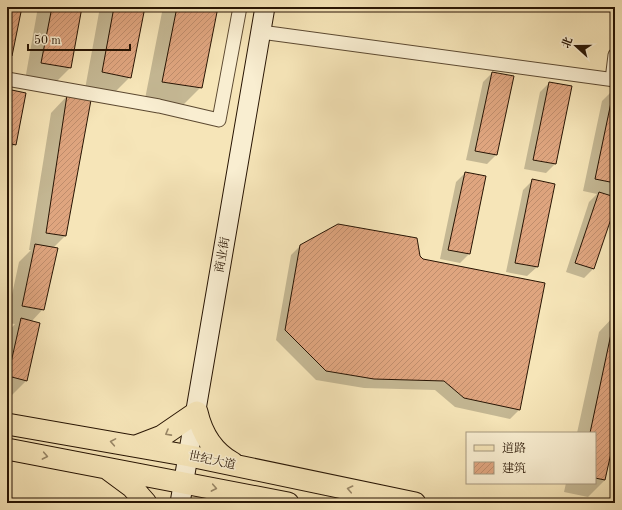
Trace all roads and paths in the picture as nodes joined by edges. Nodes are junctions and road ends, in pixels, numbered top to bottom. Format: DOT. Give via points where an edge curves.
graph roads {
  1 [pos="240,7"];
  2 [pos="265,7"];
  3 [pos="261,32"];
  4 [pos="615,55"];
  5 [pos="7,79"];
  6 [pos="613,80"];
  7 [pos="197,412"];
  8 [pos="7,424"];
  9 [pos="135,446"];
  10 [pos="7,449"];
  11 [pos="190,456"];
  12 [pos="238,466"];
  13 [pos="105,467"];
  14 [pos="253,496"];
  15 [pos="146,503"];
  16 [pos="180,503"];
  17 [pos="231,503"];
  18 [pos="288,503"];
  19 [pos="416,503"];
  1 -- 5 [label="street" via="220,120 158,106"];
  2 -- 3 [label="street, 商业街"];
  3 -- 6 [label="street"];
  3 -- 7 [label="street, 商业街"];
  4 -- 6 [label="street"];
  7 -- 9 [label="main road, one-way" via="162,436"];
  7 -- 11 [label="street, 商业街"];
  7 -- 12 [label="main road" via="202,430 212,446"];
  9 -- 8 [label="main road, 世纪大道, one-way"];
  9 -- 11 [label="main road, 世纪大道"];
  10 -- 13 [label="main road, one-way"];
  11 -- 12 [label="main road, 世纪大道"];
  11 -- 16 [label="street, 商业街"];
  19 -- 12 [label="main road, 世纪大道, one-way"];
  13 -- 14 [label="main road, one-way"];
  13 -- 15 [label="main road" via="132,487"];
  14 -- 17 [label="main road"];
  14 -- 18 [label="main road"];
}
